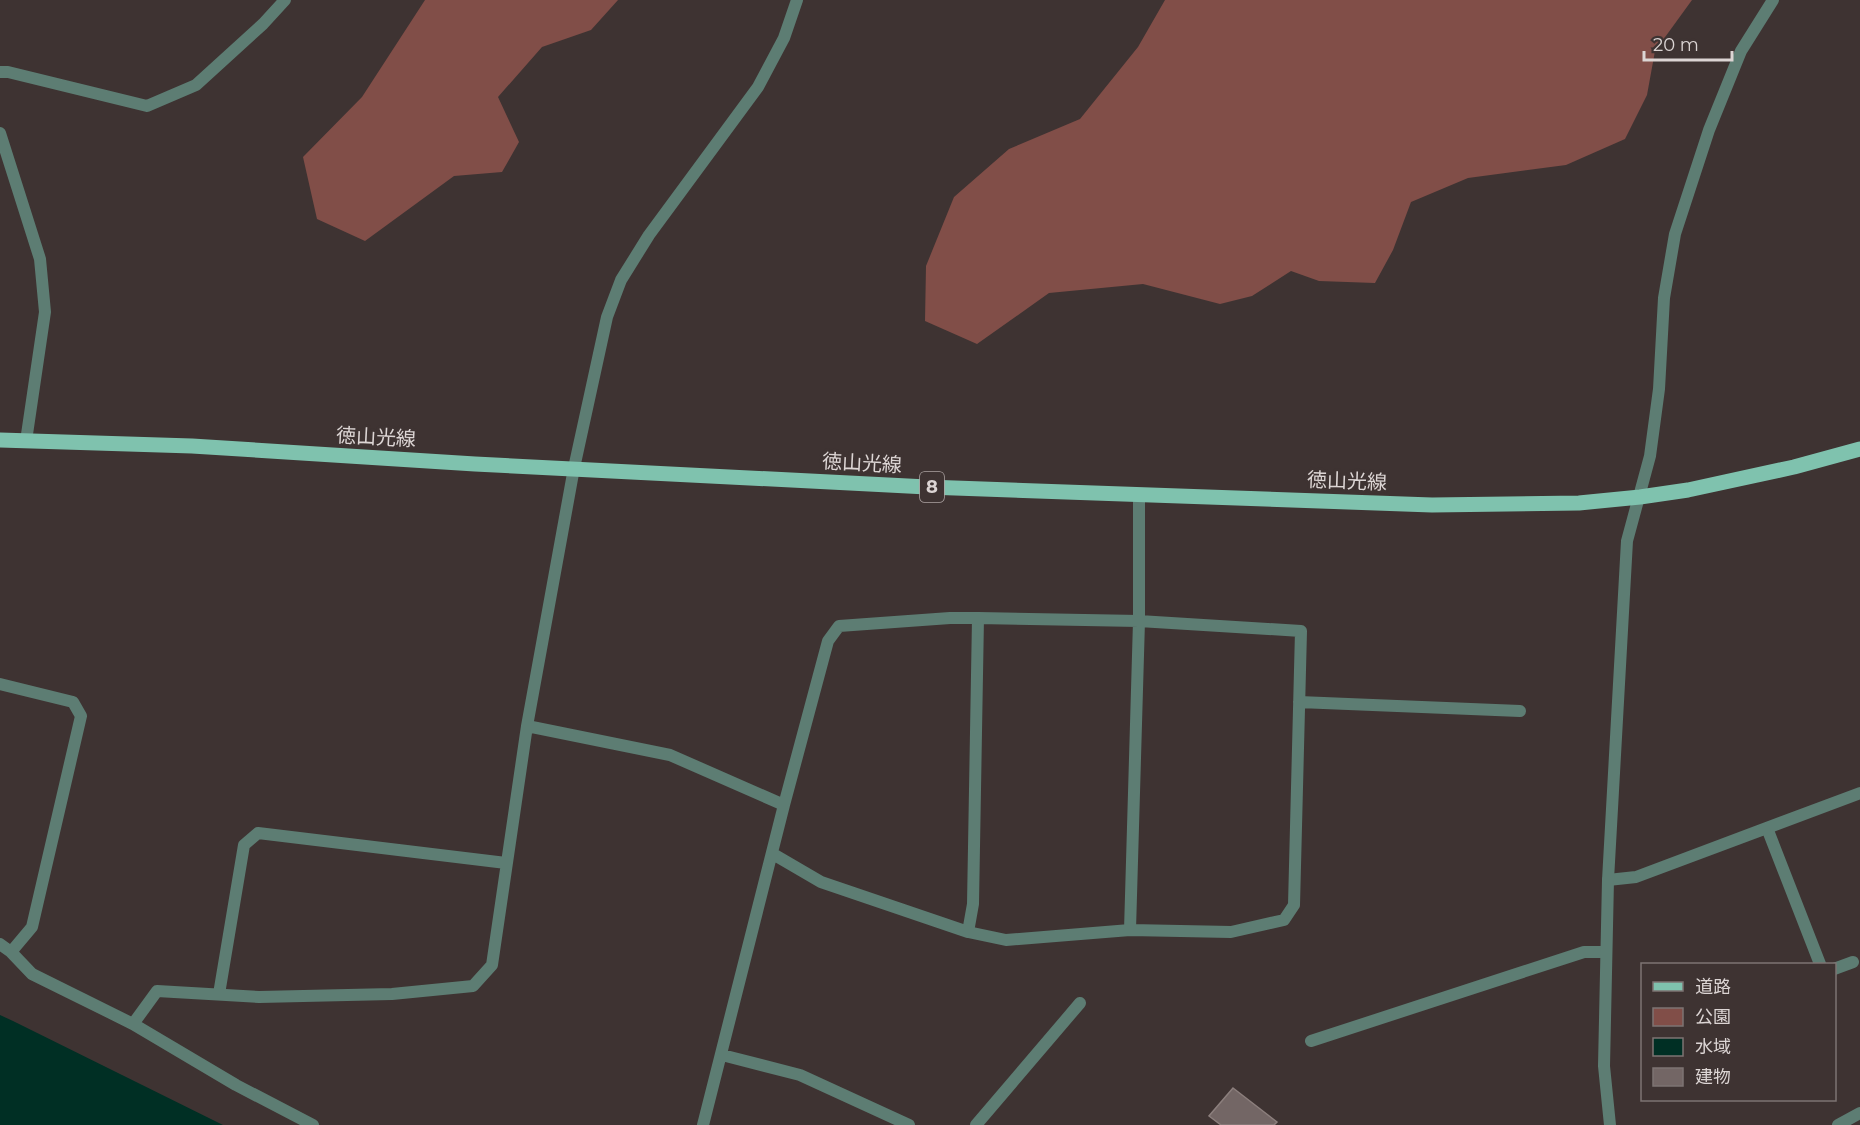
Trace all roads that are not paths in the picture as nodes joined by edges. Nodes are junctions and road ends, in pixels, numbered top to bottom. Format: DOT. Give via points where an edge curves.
graph roads {
  1 [pos="285,0"];
  2 [pos="797,0"];
  3 [pos="1773,0"];
  4 [pos="0,72"];
  5 [pos="0,134"];
  6 [pos="0,440"];
  7 [pos="26,441"];
  8 [pos="1860,449"];
  9 [pos="574,468"];
  10 [pos="1139,495"];
  11 [pos="1640,497"];
  12 [pos="978,618"];
  13 [pos="1139,621"];
  14 [pos="0,684"];
  15 [pos="1299,702"];
  16 [pos="1520,711"];
  17 [pos="527,726"];
  18 [pos="1860,793"];
  19 [pos="784,805"];
  20 [pos="1767,828"];
  21 [pos="773,854"];
  22 [pos="506,862"];
  23 [pos="1608,880"];
  24 [pos="1130,930"];
  25 [pos="968,932"];
  26 [pos="0,944"];
  27 [pos="11,952"];
  28 [pos="1606,952"];
  29 [pos="1853,962"];
  30 [pos="1820,963"];
  31 [pos="1836,968"];
  32 [pos="219,994"];
  33 [pos="1080,1003"];
  34 [pos="133,1024"];
  35 [pos="1311,1041"];
  36 [pos="722,1054"];
  37 [pos="1860,1113"];
  38 [pos="313,1125"];
  39 [pos="703,1125"];
  40 [pos="909,1125"];
  41 [pos="976,1125"];
  42 [pos="1610,1125"];
  43 [pos="1838,1125"];
  1 -- 4 [label="street" via="196,86 147,106"];
  2 -- 9 [label="street" via="784,38 758,87 649,235 621,280 607,317"];
  3 -- 11 [label="street" via="1741,51 1709,130 1675,234 1664,298 1652,445"];
  5 -- 7 [label="street" via="40,259 45,312"];
  6 -- 7 [label="main road, 徳山光線 / 8"];
  7 -- 9 [label="main road, 徳山光線 / 8" via="192,446"];
  8 -- 11 [label="main road, 徳山光線 / 8" via="1794,467"];
  9 -- 10 [label="main road, 徳山光線 / 8"];
  9 -- 17 [label="street"];
  10 -- 11 [label="main road, 徳山光線 / 8" via="1432,506 1580,503"];
  10 -- 13 [label="street"];
  11 -- 23 [label="street" via="1627,541"];
  12 -- 13 [label="street"];
  12 -- 19 [label="street" via="839,626 828,641"];
  12 -- 25 [label="street" via="973,904"];
  13 -- 15 [label="street" via="1301,631"];
  13 -- 24 [label="street"];
  14 -- 27 [label="street" via="73,702 81,716 32,927"];
  15 -- 16 [label="street"];
  15 -- 24 [label="street" via="1294,905 1284,920 1230,932"];
  17 -- 19 [label="street" via="670,755"];
  17 -- 22 [label="street"];
  18 -- 20 [label="street"];
  19 -- 21 [label="street"];
  20 -- 23 [label="street" via="1636,877"];
  20 -- 30 [label="street"];
  21 -- 25 [label="street" via="821,882"];
  21 -- 36 [label="street"];
  22 -- 32 [label="street" via="492,965 473,987 392,994"];
  22 -- 32 [label="street" via="258,833 244,844"];
  23 -- 28 [label="street"];
  24 -- 25 [label="street" via="1006,940"];
  26 -- 27 [label="street"];
  27 -- 34 [label="street" via="32,975"];
  28 -- 35 [label="street" via="1584,952"];
  28 -- 42 [label="street" via="1604,1066"];
  29 -- 31 [label="street"];
  32 -- 34 [label="street" via="157,991"];
  33 -- 41 [label="street"];
  34 -- 38 [label="street"];
  36 -- 39 [label="street"];
  36 -- 40 [label="street" via="800,1075"];
  37 -- 43 [label="street"];
}
